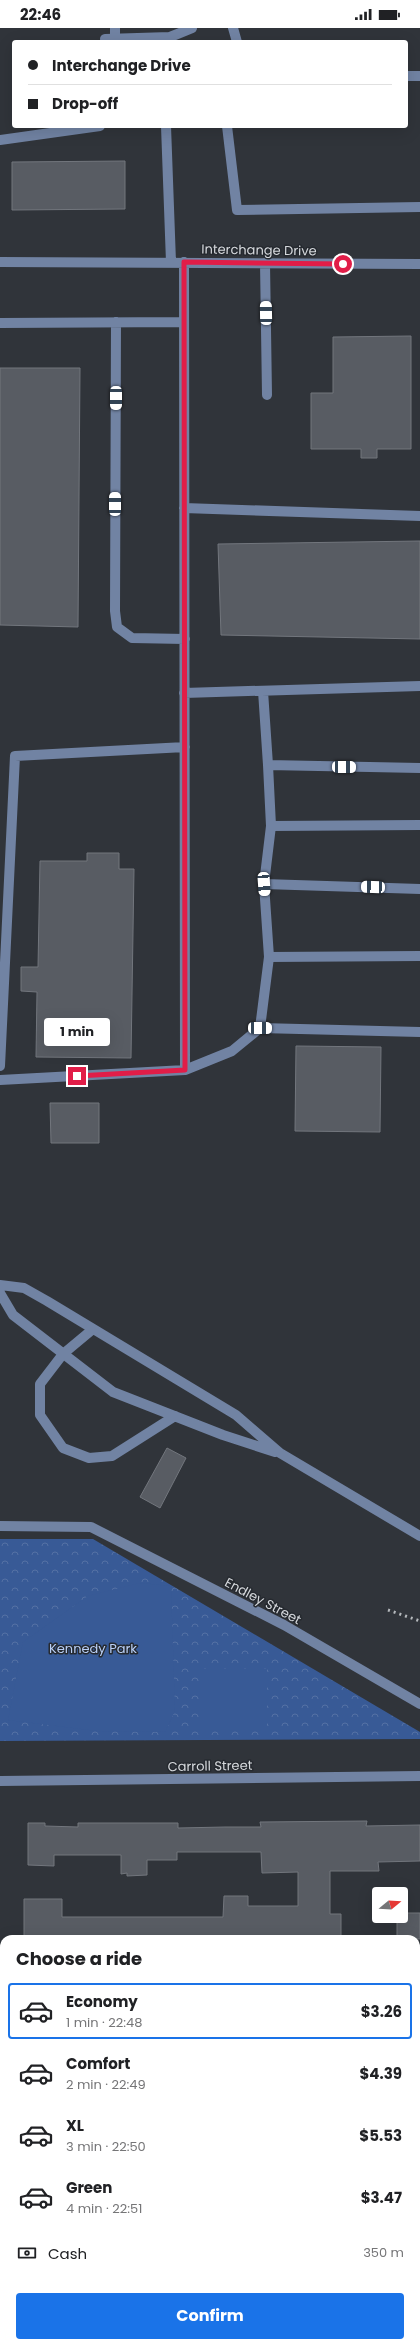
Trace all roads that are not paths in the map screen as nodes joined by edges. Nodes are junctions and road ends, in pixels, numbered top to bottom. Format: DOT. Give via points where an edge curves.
graph roads {
  1 [pos="115,28"];
  2 [pos="192,28"];
  3 [pos="233,28"];
  4 [pos="170,36"];
  5 [pos="236,40"];
  6 [pos="408,76"];
  7 [pos="420,76"];
  8 [pos="86,128"];
  9 [pos="166,128"];
  10 [pos="227,128"];
  11 [pos="0,140"];
  12 [pos="420,207"];
  13 [pos="0,262"];
  14 [pos="171,262"];
  15 [pos="184,262"];
  16 [pos="265,263"];
  17 [pos="420,264"];
  18 [pos="116,322"];
  19 [pos="184,322"];
  20 [pos="0,323"];
  21 [pos="268,395"];
  22 [pos="184,508"];
  23 [pos="420,516"];
  24 [pos="185,639"];
  25 [pos="420,686"];
  26 [pos="263,691"];
  27 [pos="184,694"];
  28 [pos="184,748"];
  29 [pos="268,765"];
  30 [pos="420,768"];
  31 [pos="420,825"];
  32 [pos="271,826"];
  33 [pos="264,884"];
  34 [pos="420,889"];
  35 [pos="420,956"];
  36 [pos="269,957"];
  37 [pos="260,1028"];
  38 [pos="420,1032"];
  39 [pos="0,1066"];
  40 [pos="185,1070"];
  41 [pos="0,1080"];
  42 [pos="0,1285"];
  43 [pos="0,1293"];
  44 [pos="93,1329"];
  45 [pos="63,1354"];
  46 [pos="175,1416"];
  47 [pos="280,1453"];
  48 [pos="0,1526"];
  49 [pos="420,1536"];
  50 [pos="420,1704"];
  51 [pos="420,1776"];
  52 [pos="0,1781"];
  1 -- 4 [label="street" via="110,39"];
  2 -- 4 [label="street"];
  3 -- 5 [label="street"];
  6 -- 7 [label="street"];
  8 -- 11 [label="street"];
  9 -- 14 [label="street"];
  10 -- 12 [label="street" via="237,210"];
  13 -- 14 [label="street, Interchange Drive"];
  14 -- 15 [label="street, Interchange Drive"];
  15 -- 16 [label="street, Interchange Drive"];
  15 -- 19 [label="street"];
  16 -- 17 [label="street, Interchange Drive"];
  16 -- 21 [label="street"];
  18 -- 19 [label="street"];
  18 -- 20 [label="street"];
  18 -- 24 [label="street" via="117,627 132,638"];
  19 -- 22 [label="street"];
  22 -- 23 [label="street"];
  22 -- 24 [label="street"];
  24 -- 27 [label="street"];
  25 -- 26 [label="street"];
  26 -- 27 [label="street"];
  26 -- 29 [label="street"];
  27 -- 28 [label="street"];
  28 -- 39 [label="street" via="15,756"];
  28 -- 40 [label="street"];
  29 -- 30 [label="street"];
  29 -- 32 [label="street"];
  31 -- 32 [label="street"];
  32 -- 33 [label="street"];
  33 -- 34 [label="street"];
  33 -- 36 [label="street"];
  35 -- 36 [label="street"];
  36 -- 37 [label="street"];
  37 -- 38 [label="street"];
  37 -- 40 [label="street" via="232,1051"];
  40 -- 41 [label="street"];
  42 -- 44 [label="street" via="24,1288"];
  43 -- 45 [label="street" via="13,1315"];
  44 -- 45 [label="street"];
  44 -- 47 [label="street" via="236,1415"];
  45 -- 46 [label="street" via="113,1392"];
  45 -- 46 [label="street" via="40,1384 40,1415 64,1448 89,1458 112,1456"];
  46 -- 47 [label="street"];
  47 -- 49 [label="street"];
  48 -- 50 [label="street, Endley Street" via="91,1527 284,1625"];
  51 -- 52 [label="street, Carroll Street"];
}
